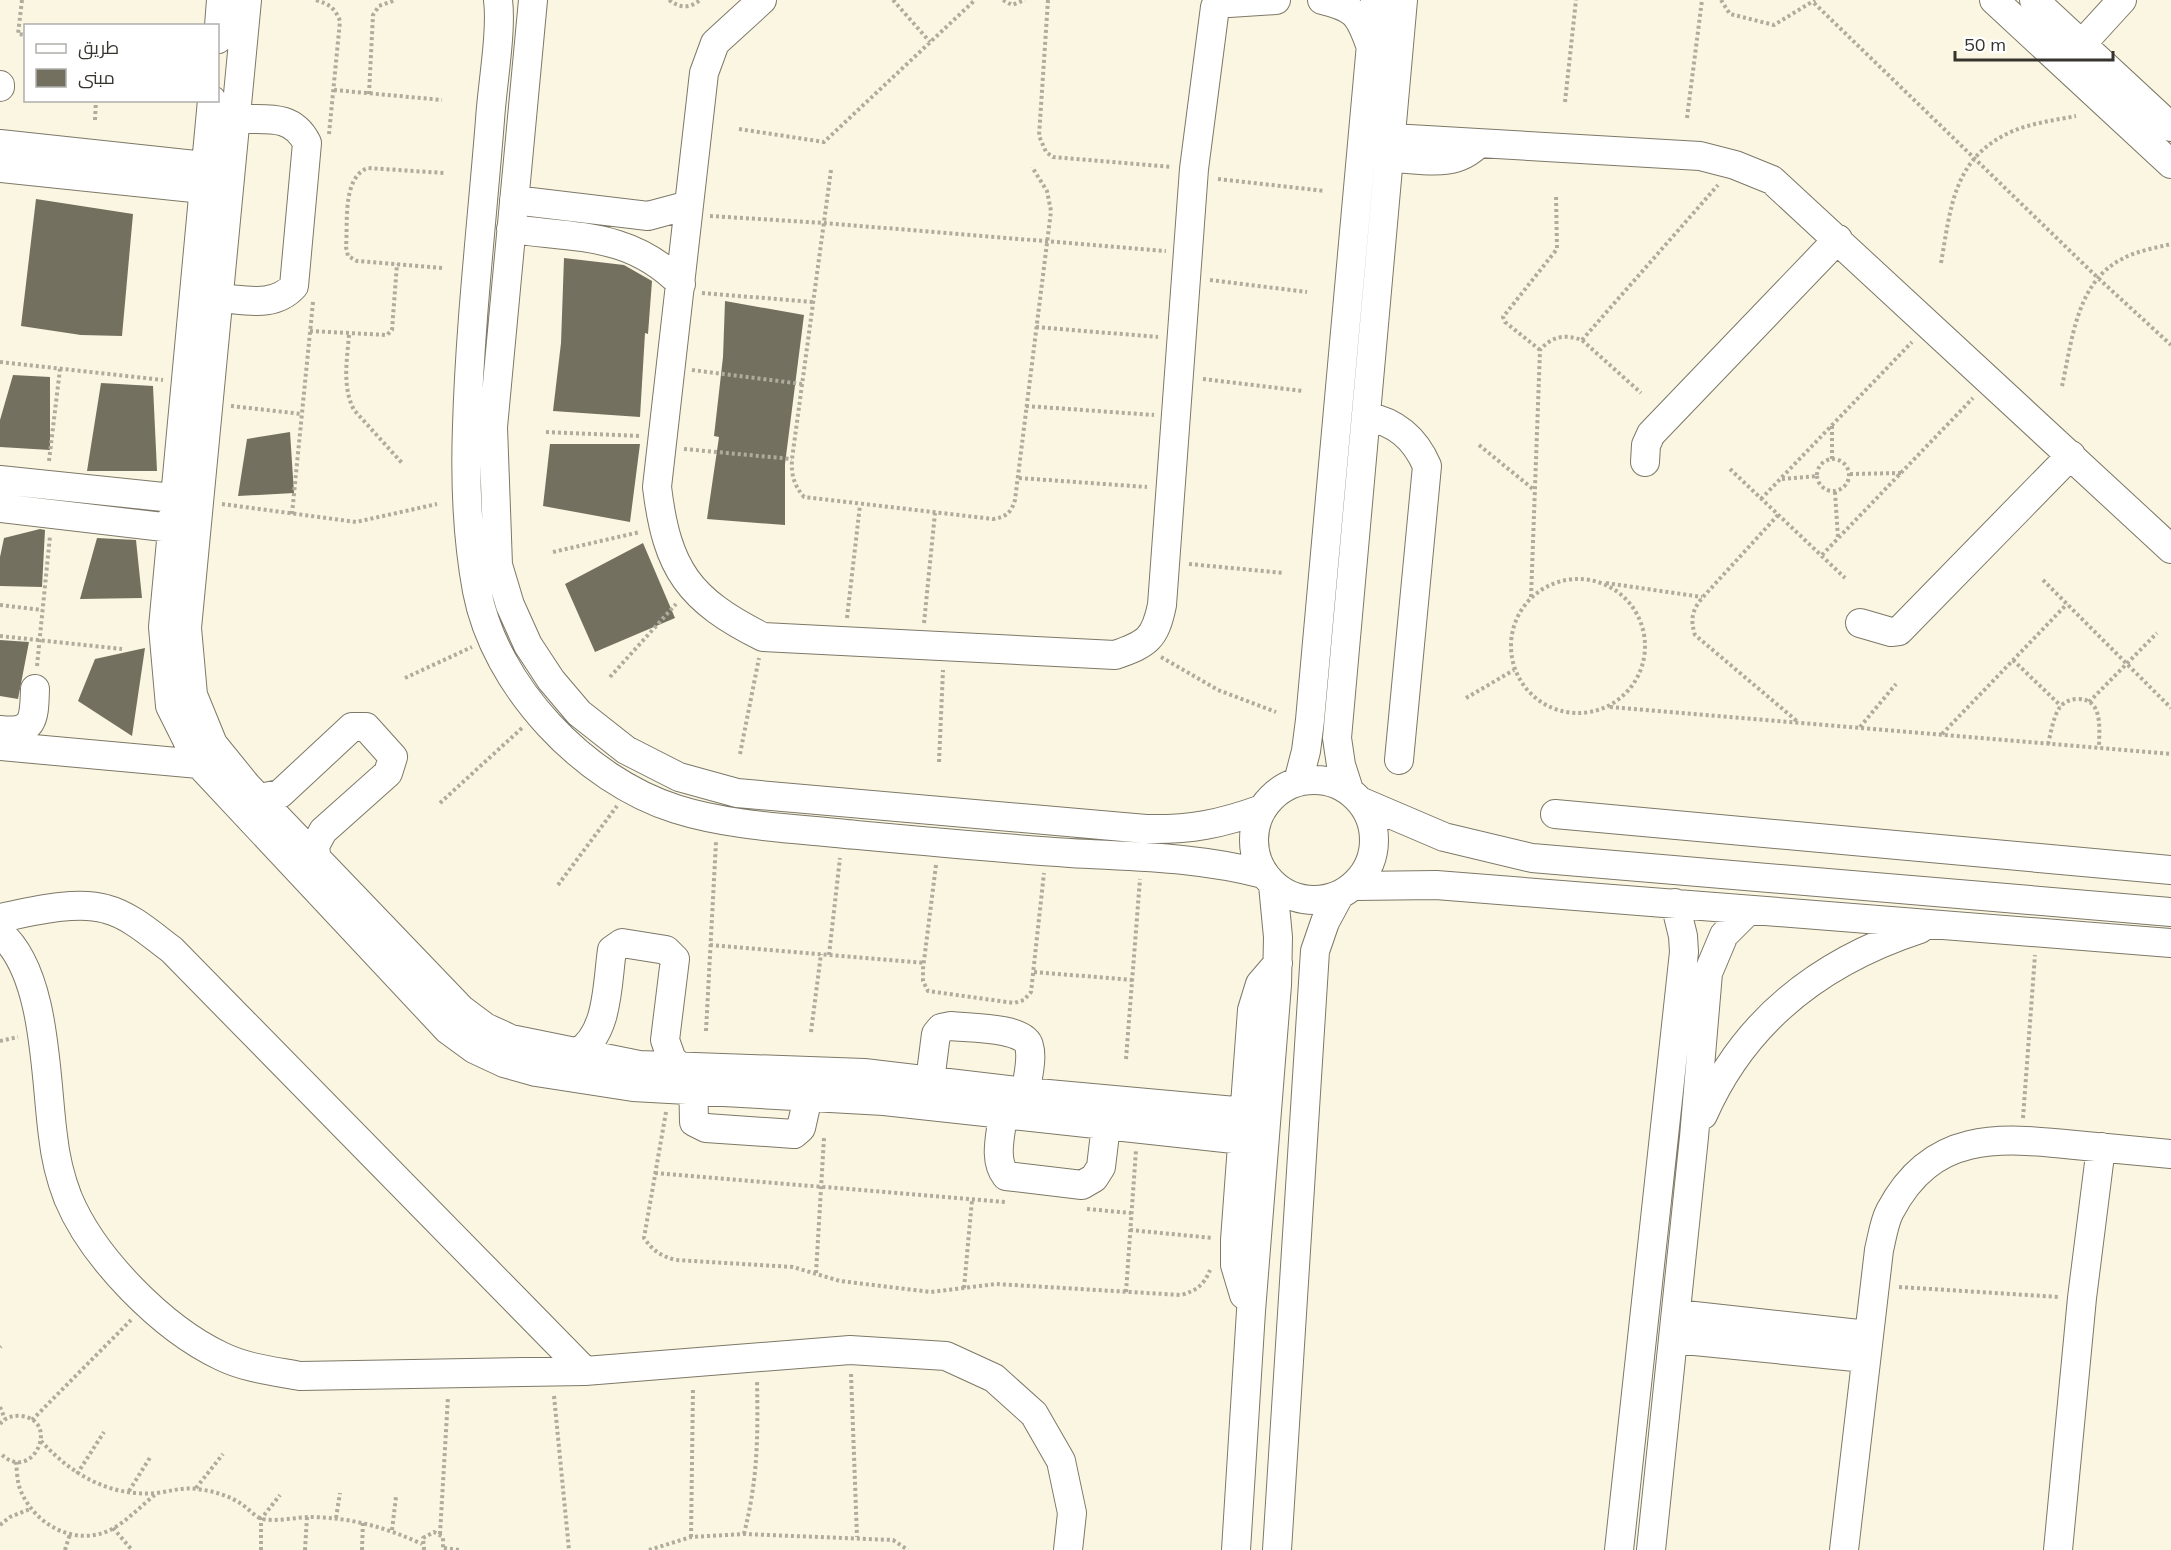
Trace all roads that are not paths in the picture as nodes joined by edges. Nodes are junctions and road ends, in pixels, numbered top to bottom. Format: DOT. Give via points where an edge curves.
graph roads {
  1 [pos="221,0"];
  2 [pos="247,0"];
  3 [pos="498,0"];
  4 [pos="532,0"];
  5 [pos="762,0"];
  6 [pos="1276,0"];
  7 [pos="1322,0"];
  8 [pos="1375,0"];
  9 [pos="1403,0"];
  10 [pos="1994,0"];
  11 [pos="2034,0"];
  12 [pos="2122,0"];
  13 [pos="1219,2"];
  14 [pos="219,26"];
  15 [pos="1370,45"];
  16 [pos="2073,54"];
  17 [pos="212,102"];
  18 [pos="236,118"];
  19 [pos="2171,127"];
  20 [pos="0,144"];
  21 [pos="1391,148"];
  22 [pos="2171,164"];
  23 [pos="0,168"];
  24 [pos="217,179"];
  25 [pos="514,200"];
  26 [pos="689,210"];
  27 [pos="511,229"];
  28 [pos="1838,239"];
  29 [pos="680,288"];
  30 [pos="219,298"];
  31 [pos="1366,416"];
  32 [pos="2071,455"];
  33 [pos="1646,462"];
  34 [pos="0,480"];
  35 [pos="187,500"];
  36 [pos="0,508"];
  37 [pos="184,530"];
  38 [pos="2171,549"];
  39 [pos="1860,623"];
  40 [pos="34,689"];
  41 [pos="0,730"];
  42 [pos="0,746"];
  43 [pos="1399,760"];
  44 [pos="199,764"];
  45 [pos="1298,782"];
  46 [pos="1356,796"];
  47 [pos="260,798"];
  48 [pos="1262,809"];
  49 [pos="1555,814"];
  50 [pos="316,854"];
  51 [pos="2171,870"];
  52 [pos="1268,879"];
  53 [pos="1347,891"];
  54 [pos="1675,903"];
  55 [pos="1749,910"];
  56 [pos="2171,912"];
  57 [pos="0,918"];
  58 [pos="1932,926"];
  59 [pos="0,933"];
  60 [pos="2171,943"];
  61 [pos="1278,963"];
  62 [pos="577,1053"];
  63 [pos="684,1078"];
  64 [pos="930,1081"];
  65 [pos="1026,1092"];
  66 [pos="818,1098"];
  67 [pos="1246,1112"];
  68 [pos="1003,1114"];
  69 [pos="1106,1125"];
  70 [pos="1694,1137"];
  71 [pos="1243,1140"];
  72 [pos="2101,1147"];
  73 [pos="2171,1154"];
  74 [pos="1251,1311"];
  75 [pos="1675,1326"];
  76 [pos="1866,1346"];
  77 [pos="585,1371"];
  78 [pos="1068,1550"];
  79 [pos="1236,1550"];
  80 [pos="1277,1550"];
  81 [pos="1619,1550"];
  82 [pos="1651,1550"];
  83 [pos="1844,1550"];
  84 [pos="2058,1550"];
  1 -- 14 [label="street"];
  2 -- 18 [label="street"];
  3 -- 52 [label="street" via="467,426 469,532 477,594 492,638 512,677 538,713 580,756 630,789 672,808 717,820 939,843 1192,859"];
  4 -- 25 [label="street"];
  5 -- 26 [label="street" via="715,43 708,57"];
  6 -- 13 [label="street"];
  7 -- 15 [label="street" via="1339,4 1361,18"];
  8 -- 15 [label="street"];
  9 -- 21 [label="street"];
  10 -- 16 [label="street"];
  11 -- 16 [label="street"];
  12 -- 16 [label="street"];
  13 -- 29 [label="street" via="1193,173 1157,628 1143,646 1115,656 763,637 723,617 691,587 673,559 662,528 657,487"];
  15 -- 45 [label="street" via="1310,720"];
  16 -- 19 [label="street"];
  16 -- 22 [label="street"];
  17 -- 24 [label="street"];
  18 -- 24 [label="street"];
  18 -- 30 [label="street" via="288,121 300,129 307,143 294,286 272,302"];
  20 -- 24 [label="street"];
  21 -- 28 [label="street" via="1453,161 1479,142 1700,156 1772,180"];
  21 -- 31 [label="street"];
  23 -- 24 [label="street"];
  24 -- 30 [label="street"];
  24 -- 35 [label="street" via="185,382"];
  25 -- 26 [label="street" via="648,216"];
  25 -- 27 [label="street"];
  26 -- 29 [label="street"];
  27 -- 29 [label="street" via="619,243 657,262"];
  27 -- 48 [label="street" via="493,427 498,564 514,615 551,680 579,712 626,750 679,777 737,793 1146,829 1186,830 1225,823"];
  28 -- 32 [label="street"];
  28 -- 33 [label="street" via="1651,434"];
  30 -- 35 [label="street" via="209,404"];
  31 -- 43 [label="street" via="1404,432 1427,466"];
  31 -- 46 [label="street" via="1337,738 1341,765"];
  32 -- 38 [label="street"];
  32 -- 39 [label="street" via="1899,631 1891,633"];
  34 -- 35 [label="street"];
  35 -- 37 [label="street"];
  36 -- 37 [label="street"];
  37 -- 44 [label="street" via="163,627 170,706"];
  37 -- 47 [label="street" via="193,695 213,744"];
  40 -- 41 [label="street" via="32,722 17,731"];
  42 -- 44 [label="street"];
  44 -- 63 [label="street" via="448,1030 474,1049 504,1064 536,1072 633,1087"];
  45 -- 46 [label="street" via="1325,780"];
  45 -- 48 [label="street" via="1272,796"];
  46 -- 53 [label="street" via="1372,822 1375,845 1369,867"];
  46 -- 56 [label="street" via="1444,837 1532,858"];
  47 -- 50 [label="street"];
  47 -- 50 [label="street" via="280,794 351,727 366,727 393,757 392,765 388,773 323,831 315,846"];
  48 -- 52 [label="street" via="1254,842"];
  49 -- 51 [label="street"];
  50 -- 62 [label="street" via="461,1009 484,1027 511,1039"];
  52 -- 53 [label="street" via="1293,897 1316,901"];
  52 -- 61 [label="street"];
  53 -- 54 [label="street" via="1436,885"];
  53 -- 80 [label="street" via="1325,922 1316,951"];
  54 -- 55 [label="street"];
  54 -- 81 [label="street" via="1684,952"];
  55 -- 58 [label="street"];
  55 -- 70 [label="street" via="1724,935 1708,973"];
  57 -- 77 [label="street" via="70,907 105,908 138,924 172,950"];
  58 -- 60 [label="street"];
  58 -- 70 [label="street" via="1880,942 1830,967 1786,1000 1748,1040 1722,1076"];
  59 -- 77 [label="street" via="23,962 42,1032 53,1138 68,1198 101,1255 148,1303 190,1338 221,1356 258,1369 300,1376"];
  61 -- 67 [label="street" via="1255,996"];
  61 -- 74 [label="street"];
  62 -- 63 [label="street"];
  62 -- 63 [label="street" via="595,1038 599,1028 612,950 622,943 666,950 675,959 665,1040"];
  63 -- 64 [label="street" via="864,1073"];
  63 -- 66 [label="street"];
  63 -- 66 [label="street" via="698,1126 794,1134"];
  64 -- 65 [label="street"];
  64 -- 65 [label="street" via="936,1034 941,1028 1015,1033 1028,1041 1030,1048"];
  65 -- 67 [label="street"];
  66 -- 68 [label="street"];
  67 -- 71 [label="street"];
  68 -- 69 [label="street"];
  68 -- 69 [label="street" via="999,1156 1006,1176 1082,1185 1094,1178 1101,1167"];
  69 -- 71 [label="street"];
  70 -- 75 [label="street"];
  71 -- 74 [label="street" via="1235,1264"];
  72 -- 73 [label="street"];
  72 -- 76 [label="street" via="2021,1139 1981,1140 1943,1154 1912,1179 1890,1212 1879,1250"];
  72 -- 84 [label="street"];
  74 -- 79 [label="street"];
  75 -- 76 [label="street"];
  75 -- 82 [label="street"];
  76 -- 83 [label="street"];
  77 -- 78 [label="street" via="850,1350 946,1356 994,1378 1034,1414 1061,1461 1072,1513"];
}
